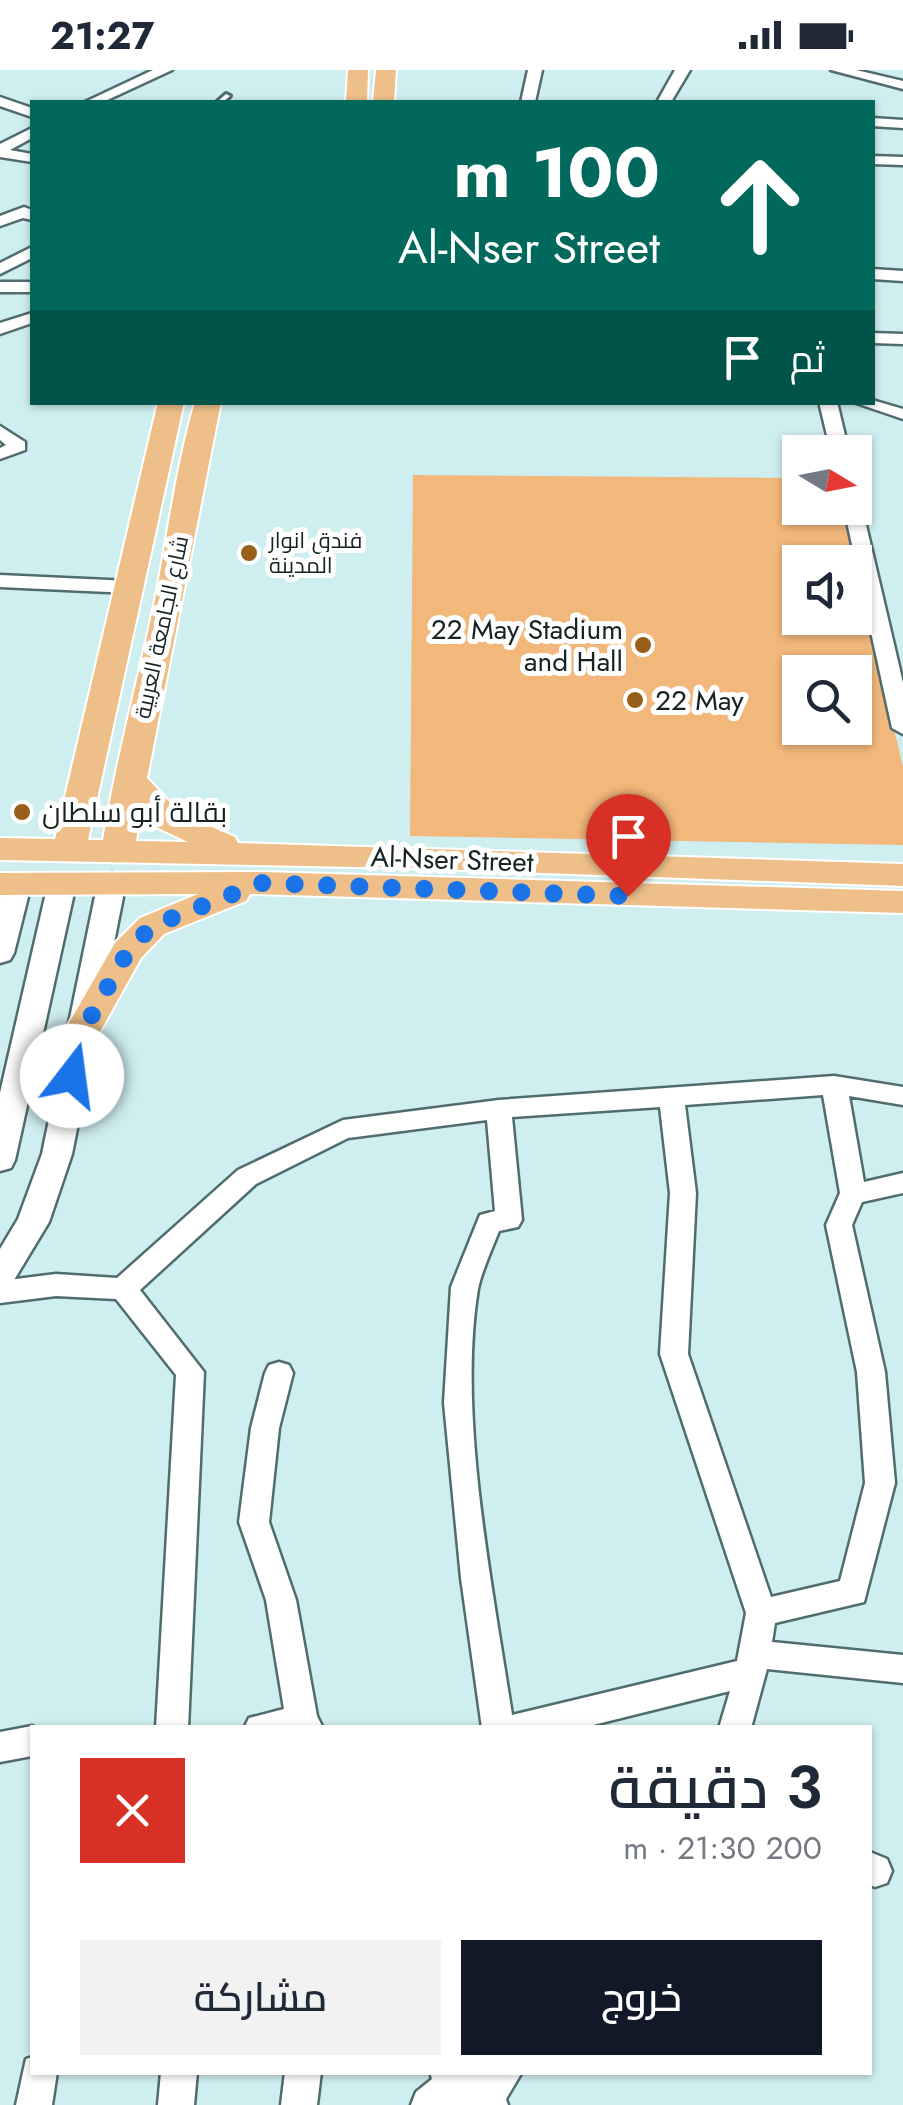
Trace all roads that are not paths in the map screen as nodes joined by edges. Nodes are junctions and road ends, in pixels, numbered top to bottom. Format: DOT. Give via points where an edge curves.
graph roads {
  1 [pos="165,70"];
  2 [pos="358,70"];
  3 [pos="386,70"];
  4 [pos="535,70"];
  5 [pos="683,70"];
  6 [pos="838,70"];
  7 [pos="903,85"];
  8 [pos="97,100"];
  9 [pos="357,100"];
  10 [pos="384,100"];
  11 [pos="528,100"];
  12 [pos="665,100"];
  13 [pos="0,101"];
  14 [pos="30,112"];
  15 [pos="875,122"];
  16 [pos="903,124"];
  17 [pos="30,133"];
  18 [pos="0,151"];
  19 [pos="30,158"];
  20 [pos="875,160"];
  21 [pos="903,162"];
  22 [pos="0,204"];
  23 [pos="28,214"];
  24 [pos="0,222"];
  25 [pos="30,253"];
  26 [pos="0,269"];
  27 [pos="875,274"];
  28 [pos="903,276"];
  29 [pos="30,286"];
  30 [pos="0,287"];
  31 [pos="30,319"];
  32 [pos="0,329"];
  33 [pos="875,338"];
  34 [pos="903,340"];
  35 [pos="170,405"];
  36 [pos="207,405"];
  37 [pos="829,405"];
  38 [pos="871,405"];
  39 [pos="903,414"];
  40 [pos="0,431"];
  41 [pos="836,435"];
  42 [pos="0,454"];
  43 [pos="857,525"];
  44 [pos="0,581"];
  45 [pos="130,587"];
  46 [pos="879,612"];
  47 [pos="903,613"];
  48 [pos="903,728"];
  49 [pos="128,776"];
  50 [pos="0,849"];
  51 [pos="52,849"];
  52 [pos="115,867"];
  53 [pos="270,868"];
  54 [pos="471,876"];
  55 [pos="903,876"];
  56 [pos="8,884"];
  57 [pos="62,884"];
  58 [pos="903,902"];
  59 [pos="0,953"];
  60 [pos="79,1038"];
  61 [pos="834,1085"];
  62 [pos="672,1096"];
  63 [pos="903,1096"];
  64 [pos="499,1109"];
  65 [pos="0,1160"];
  66 [pos="903,1183"];
  67 [pos="853,1193"];
  68 [pos="1,1272"];
  69 [pos="123,1289"];
  70 [pos="279,1373"];
  71 [pos="761,1613"];
  72 [pos="753,1663"];
  73 [pos="903,1669"];
  74 [pos="304,1724"];
  75 [pos="172,1725"];
  76 [pos="498,1725"];
  77 [pos="529,1725"];
  78 [pos="736,1725"];
  79 [pos="30,1741"];
  80 [pos="0,1747"];
  81 [pos="39,2075"];
  82 [pos="179,2075"];
  83 [pos="303,2075"];
  84 [pos="443,2088"];
  85 [pos="494,2091"];
  86 [pos="34,2105"];
  87 [pos="176,2105"];
  88 [pos="300,2105"];
  1 -- 8 [label="street"];
  2 -- 9 [label="main road"];
  3 -- 10 [label="main road"];
  4 -- 11 [label="street"];
  5 -- 12 [label="street"];
  6 -- 7 [label="street"];
  13 -- 14 [label="street"];
  15 -- 16 [label="street"];
  17 -- 18 [label="street"];
  18 -- 19 [label="street"];
  20 -- 21 [label="street"];
  22 -- 23 [label="street"];
  23 -- 24 [label="street"];
  25 -- 26 [label="street"];
  27 -- 28 [label="street"];
  29 -- 30 [label="street"];
  31 -- 32 [label="street"];
  33 -- 34 [label="street"];
  35 -- 45 [label="main road, شارع الجامعة العربية"];
  36 -- 49 [label="main road, شارع الجامعة العربية"];
  37 -- 41 [label="street"];
  38 -- 39 [label="street"];
  40 -- 42 [label="street" via="19,446"];
  43 -- 46 [label="street"];
  44 -- 45 [label="street"];
  45 -- 51 [label="main road, شارع الجامعة العربية" via="87,774 53,831"];
  46 -- 47 [label="street"];
  46 -- 48 [label="street"];
  49 -- 52 [label="main road, شارع الجامعة العربية"];
  49 -- 53 [label="main road" via="168,820"];
  50 -- 51 [label="main road, Al-Nser Street"];
  51 -- 52 [label="main road, Al-Nser Street"];
  52 -- 53 [label="main road, Al-Nser Street"];
  52 -- 57 [label="main road, Al-Nser Street"];
  52 -- 60 [label="street"];
  53 -- 54 [label="main road, Al-Nser Street"];
  53 -- 60 [label="main road" via="152,926 128,951"];
  54 -- 55 [label="main road, Al-Nser Street"];
  54 -- 58 [label="main road, Al-Nser Street"];
  56 -- 57 [label="main road, Al-Nser Street"];
  56 -- 59 [label="street"];
  57 -- 65 [label="street"];
  60 -- 68 [label="street" via="43,1201"];
  61 -- 62 [label="street"];
  61 -- 63 [label="street"];
  61 -- 67 [label="street"];
  62 -- 64 [label="street"];
  62 -- 71 [label="street" via="683,1192 674,1354"];
  64 -- 69 [label="street" via="343,1129 247,1178"];
  64 -- 76 [label="street" via="509,1220 489,1222 466,1288 458,1403"];
  66 -- 67 [label="street"];
  67 -- 71 [label="street" via="839,1226 871,1372 880,1483 853,1592"];
  68 -- 69 [label="street" via="56,1286"];
  69 -- 75 [label="street" via="190,1372 183,1630"];
  70 -- 74 [label="street" via="264,1428 254,1522 281,1600"];
  71 -- 72 [label="street"];
  72 -- 73 [label="street"];
  72 -- 77 [label="street"];
  72 -- 78 [label="street"];
  79 -- 80 [label="street"];
  81 -- 86 [label="street"];
  82 -- 87 [label="street"];
  83 -- 88 [label="street"];
  84 -- 85 [label="street"];
}
